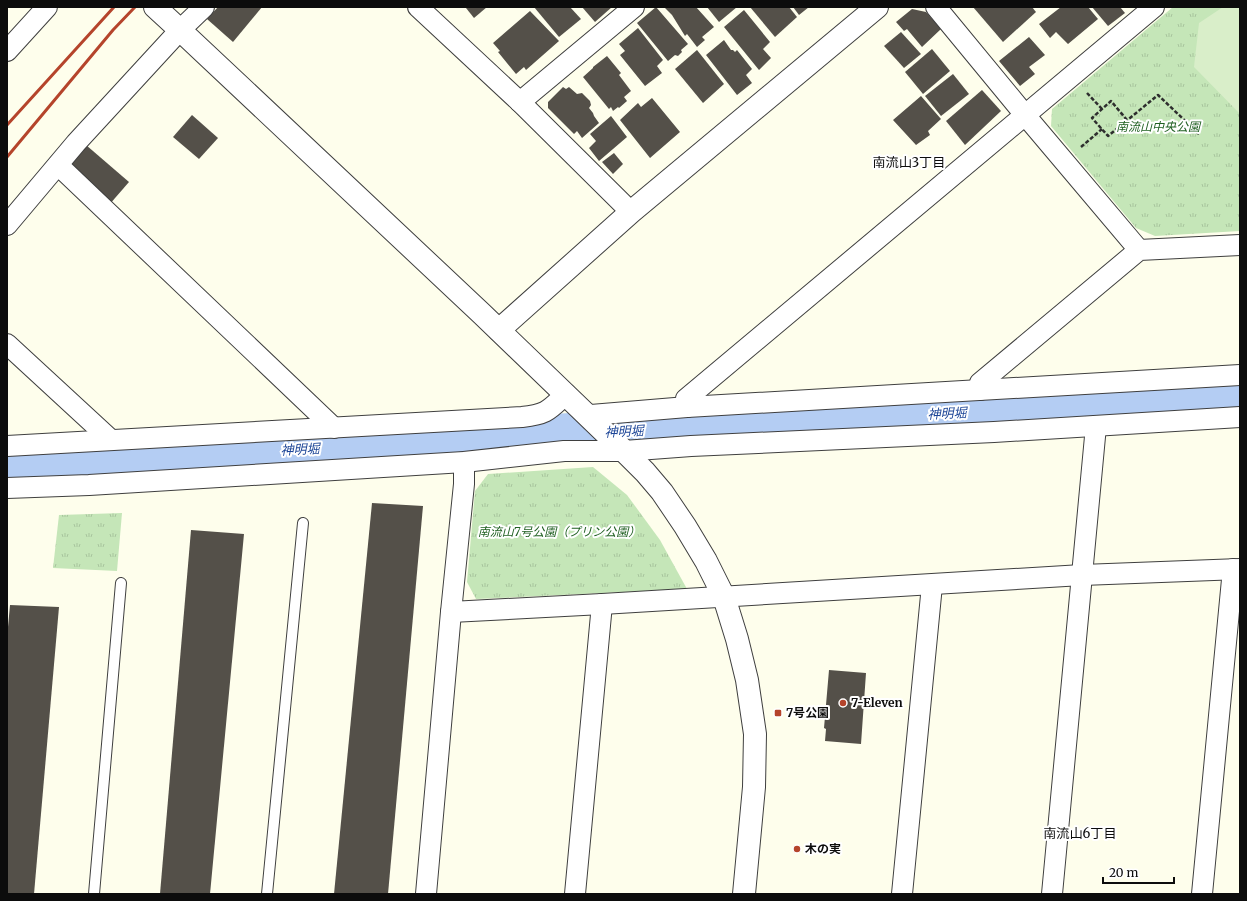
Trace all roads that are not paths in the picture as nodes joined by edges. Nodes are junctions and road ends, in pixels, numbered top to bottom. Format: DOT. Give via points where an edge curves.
graph roads {
  1 [pos="47,7"];
  2 [pos="154,7"];
  3 [pos="204,7"];
  4 [pos="418,7"];
  5 [pos="634,7"];
  6 [pos="877,7"];
  7 [pos="936,7"];
  8 [pos="1154,7"];
  9 [pos="180,30"];
  10 [pos="7,51"];
  11 [pos="520,102"];
  12 [pos="1025,115"];
  13 [pos="58,165"];
  14 [pos="631,212"];
  15 [pos="7,225"];
  16 [pos="1240,245"];
  17 [pos="1139,250"];
  18 [pos="499,330"];
  19 [pos="7,344"];
  20 [pos="1240,375"];
  21 [pos="980,390"];
  22 [pos="566,394"];
  23 [pos="687,407"];
  24 [pos="1240,417"];
  25 [pos="591,418"];
  26 [pos="1096,426"];
  27 [pos="334,428"];
  28 [pos="110,439"];
  29 [pos="7,446"];
  30 [pos="621,448"];
  31 [pos="464,462"];
  32 [pos="7,488"];
  33 [pos="304,523"];
  34 [pos="1236,569"];
  35 [pos="1082,575"];
  36 [pos="121,583"];
  37 [pos="932,585"];
  38 [pos="724,597"];
  39 [pos="602,604"];
  40 [pos="451,612"];
  41 [pos="94,894"];
  42 [pos="267,894"];
  43 [pos="426,894"];
  44 [pos="575,894"];
  45 [pos="744,894"];
  46 [pos="902,894"];
  47 [pos="1052,894"];
  48 [pos="1202,894"];
  1 -- 10 [label="street"];
  2 -- 9 [label="street"];
  3 -- 9 [label="street"];
  4 -- 11 [label="street"];
  5 -- 11 [label="street"];
  6 -- 14 [label="street"];
  7 -- 12 [label="street"];
  8 -- 12 [label="street"];
  9 -- 13 [label="street"];
  9 -- 18 [label="street"];
  11 -- 14 [label="street"];
  12 -- 17 [label="street"];
  12 -- 23 [label="street" via="686,399"];
  13 -- 15 [label="street"];
  13 -- 27 [label="street"];
  14 -- 18 [label="street"];
  16 -- 17 [label="street"];
  17 -- 21 [label="street" via="980,383"];
  18 -- 22 [label="street"];
  19 -- 28 [label="street"];
  20 -- 21 [label="street"];
  21 -- 23 [label="street"];
  22 -- 25 [label="street"];
  22 -- 27 [label="street" via="548,411 538,415"];
  23 -- 25 [label="street" via="591,415"];
  24 -- 26 [label="street"];
  25 -- 30 [label="street"];
  26 -- 30 [label="street"];
  26 -- 35 [label="street"];
  27 -- 28 [label="street"];
  28 -- 29 [label="street"];
  30 -- 31 [label="street" via="564,451"];
  30 -- 38 [label="street" via="662,492 706,561"];
  31 -- 32 [label="street"];
  31 -- 40 [label="street"];
  33 -- 42 [label="lane"];
  34 -- 35 [label="street"];
  34 -- 48 [label="street"];
  35 -- 37 [label="street"];
  35 -- 47 [label="street"];
  36 -- 41 [label="lane"];
  37 -- 38 [label="street"];
  37 -- 46 [label="street"];
  38 -- 39 [label="street"];
  38 -- 45 [label="street" via="747,680 754,734 754,787"];
  39 -- 40 [label="street"];
  39 -- 44 [label="street"];
  40 -- 43 [label="street"];
}
